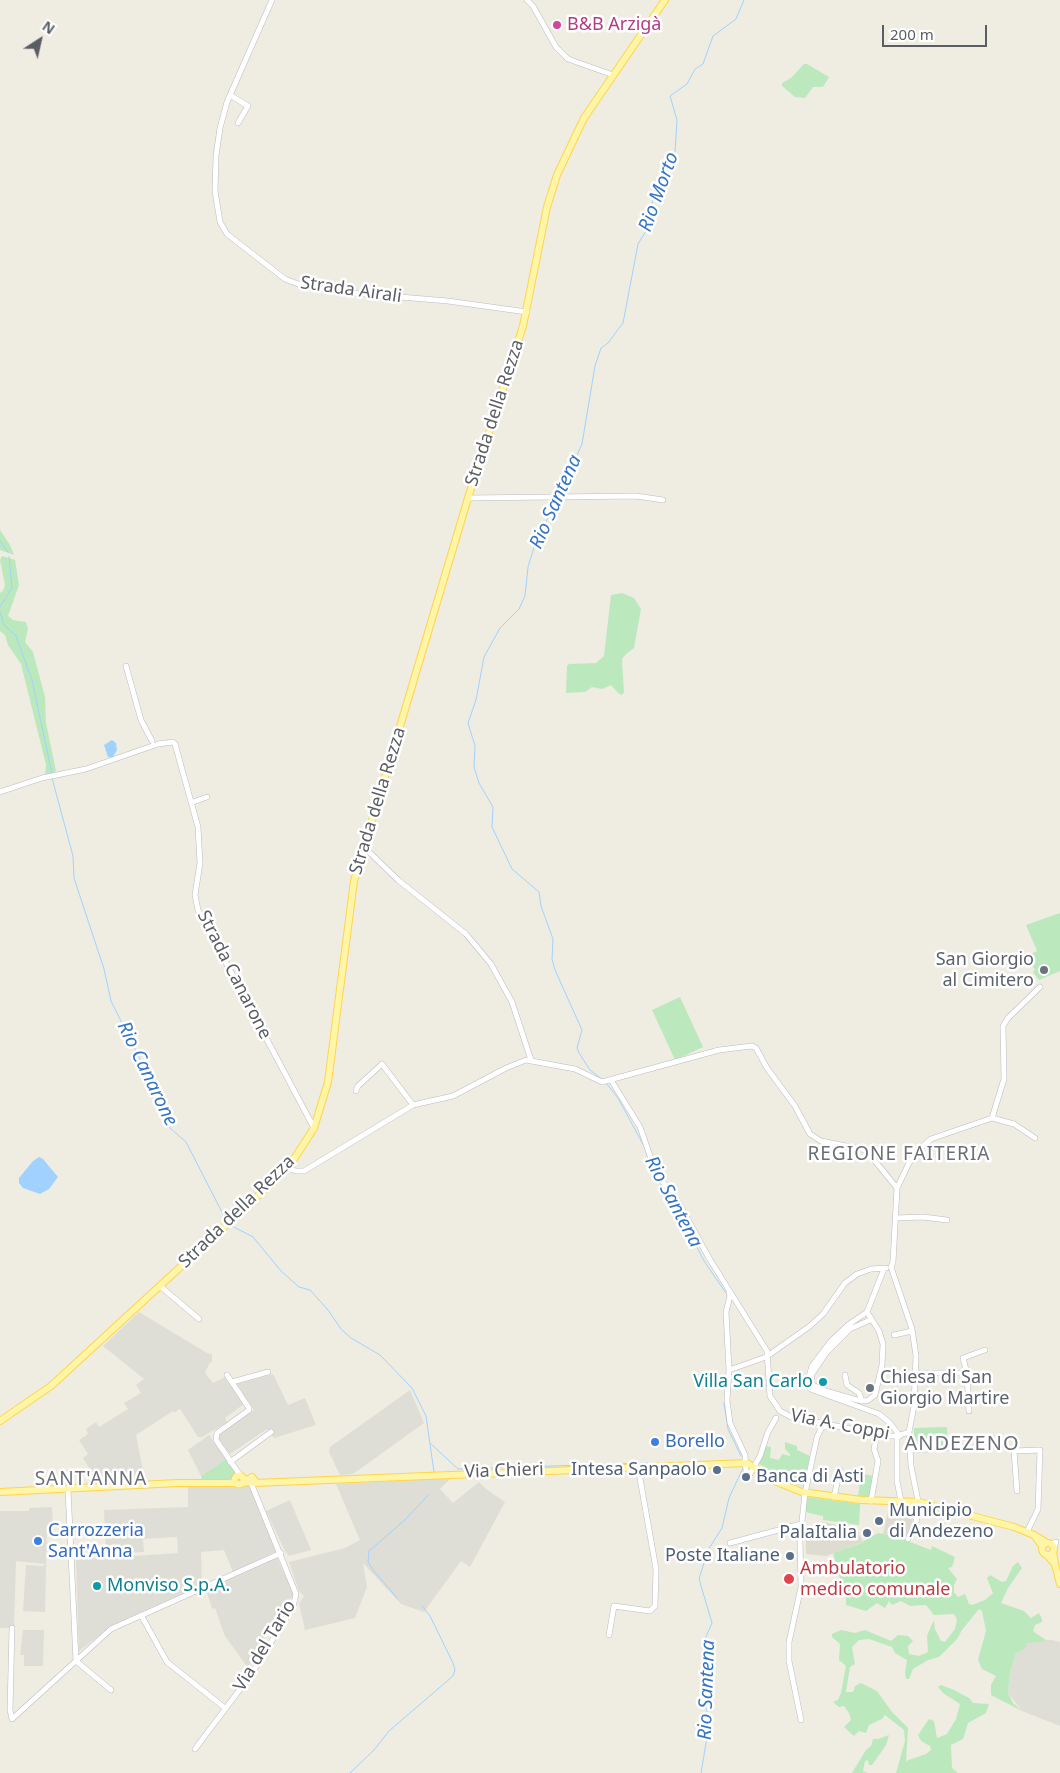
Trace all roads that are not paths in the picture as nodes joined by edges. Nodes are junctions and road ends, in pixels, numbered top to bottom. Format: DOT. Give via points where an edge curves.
graph roads {
  1 [pos="272,0"];
  2 [pos="527,0"];
  3 [pos="666,0"];
  4 [pos="613,76"];
  5 [pos="230,95"];
  6 [pos="238,123"];
  7 [pos="527,312"];
  8 [pos="468,498"];
  9 [pos="663,500"];
  10 [pos="126,666"];
  11 [pos="154,744"];
  12 [pos="0,792"];
  13 [pos="207,797"];
  14 [pos="193,802"];
  15 [pos="364,847"];
  16 [pos="1040,987"];
  17 [pos="532,1060"];
  18 [pos="607,1081"];
  19 [pos="356,1091"];
  20 [pos="413,1105"];
  21 [pos="992,1118"];
  22 [pos="314,1128"];
  23 [pos="1035,1138"];
  24 [pos="287,1168"];
  25 [pos="897,1188"];
  26 [pos="895,1218"];
  27 [pos="947,1220"];
  28 [pos="891,1267"];
  29 [pos="884,1269"];
  30 [pos="160,1286"];
  31 [pos="728,1288"];
  32 [pos="738,1302"];
  33 [pos="728,1306"];
  34 [pos="867,1312"];
  35 [pos="199,1319"];
  36 [pos="870,1320"];
  37 [pos="912,1331"];
  38 [pos="894,1335"];
  39 [pos="985,1350"];
  40 [pos="769,1355"];
  41 [pos="729,1370"];
  42 [pos="268,1372"];
  43 [pos="916,1373"];
  44 [pos="967,1373"];
  45 [pos="227,1375"];
  46 [pos="845,1375"];
  47 [pos="882,1378"];
  48 [pos="232,1382"];
  49 [pos="862,1401"];
  50 [pos="847,1403"];
  51 [pos="870,1410"];
  52 [pos="880,1410"];
  53 [pos="969,1411"];
  54 [pos="776,1418"];
  55 [pos="0,1421"];
  56 [pos="858,1431"];
  57 [pos="271,1432"];
  58 [pos="909,1432"];
  59 [pos="876,1434"];
  60 [pos="899,1436"];
  61 [pos="967,1447"];
  62 [pos="910,1450"];
  63 [pos="230,1462"];
  64 [pos="747,1463"];
  65 [pos="638,1467"];
  66 [pos="754,1467"];
  67 [pos="840,1470"];
  68 [pos="237,1478"];
  69 [pos="254,1482"];
  70 [pos="68,1489"];
  71 [pos="1017,1491"];
  72 [pos="0,1492"];
  73 [pos="805,1493"];
  74 [pos="834,1497"];
  75 [pos="871,1501"];
  76 [pos="901,1501"];
  77 [pos="919,1502"];
  78 [pos="801,1524"];
  79 [pos="1030,1533"];
  80 [pos="908,1539"];
  81 [pos="730,1543"];
  82 [pos="1051,1546"];
  83 [pos="281,1553"];
  84 [pos="1060,1584"];
  85 [pos="142,1615"];
  86 [pos="12,1628"];
  87 [pos="609,1635"];
  88 [pos="76,1660"];
  89 [pos="111,1690"];
  90 [pos="225,1708"];
  91 [pos="800,1720"];
  92 [pos="195,1749"];
  1 -- 5 [label="street, Strada Airali"];
  2 -- 4 [label="street" via="556,46 568,58"];
  3 -- 4 [label="main road, Strada della Rezza"];
  4 -- 7 [label="main road, Strada della Rezza" via="584,118 557,175 542,224"];
  5 -- 6 [label="street" via="248,106"];
  5 -- 7 [label="street, Strada Airali" via="223,114 216,156 215,192 220,222 232,239 285,279 333,291"];
  7 -- 8 [label="main road, Strada della Rezza"];
  8 -- 9 [label="street" via="636,496"];
  8 -- 15 [label="main road, Strada della Rezza"];
  10 -- 11 [label="street" via="137,707"];
  11 -- 12 [label="street" via="86,769"];
  11 -- 14 [label="street, Strada Canarone" via="176,744"];
  13 -- 14 [label="street"];
  14 -- 22 [label="street, Strada Canarone" via="200,863 195,894 198,910"];
  15 -- 17 [label="street" via="398,880 466,934 491,964 512,1002"];
  15 -- 22 [label="main road, Strada della Rezza" via="350,900 328,1082"];
  16 -- 21 [label="street" via="1003,1026 1004,1079"];
  17 -- 18 [label="street" via="575,1069"];
  17 -- 20 [label="street" via="506,1068 453,1096"];
  18 -- 25 [label="street" via="719,1050 754,1047 795,1106 810,1134 821,1141 866,1150"];
  18 -- 31 [label="street" via="640,1127 656,1173 677,1200"];
  19 -- 20 [label="street" via="382,1064"];
  20 -- 24 [label="street" via="304,1171"];
  21 -- 23 [label="street" via="1014,1124"];
  21 -- 25 [label="street" via="924,1144 909,1163"];
  22 -- 24 [label="main road, Strada della Rezza"];
  24 -- 30 [label="main road, Strada della Rezza"];
  25 -- 26 [label="street"];
  26 -- 27 [label="street"];
  26 -- 28 [label="street"];
  28 -- 29 [label="street"];
  28 -- 37 [label="street"];
  29 -- 34 [label="street"];
  29 -- 40 [label="street" via="862,1271 851,1278 818,1319"];
  30 -- 35 [label="street"];
  30 -- 55 [label="main road, Strada della Rezza" via="51,1386"];
  31 -- 32 [label="street"];
  31 -- 33 [label="street"];
  32 -- 33 [label="street" via="731,1300"];
  32 -- 40 [label="street"];
  33 -- 41 [label="street"];
  34 -- 36 [label="street"];
  34 -- 50 [label="street" via="835,1337 808,1373 808,1387"];
  36 -- 49 [label="street" via="879,1331 884,1352 875,1394"];
  36 -- 49 [label="street" via="846,1332 822,1358 811,1377 811,1384 817,1388"];
  37 -- 38 [label="street"];
  37 -- 43 [label="street"];
  39 -- 44 [label="street" via="963,1358"];
  40 -- 41 [label="street"];
  40 -- 56 [label="street, Via A. Coppi" via="770,1396 781,1412"];
  41 -- 64 [label="street" via="726,1393 730,1423"];
  42 -- 48 [label="street"];
  43 -- 44 [label="street"];
  43 -- 58 [label="street"];
  44 -- 53 [label="street"];
  45 -- 48 [label="street"];
  46 -- 49 [label="street" via="847,1385 859,1394"];
  47 -- 50 [label="street" via="878,1397 868,1403"];
  48 -- 63 [label="street" via="249,1408 215,1436"];
  50 -- 51 [label="street"];
  51 -- 52 [label="street"];
  51 -- 60 [label="street" via="886,1419"];
  54 -- 66 [label="street"];
  56 -- 59 [label="street, Via A. Coppi"];
  56 -- 73 [label="street" via="822,1427"];
  57 -- 63 [label="street"];
  58 -- 60 [label="street"];
  58 -- 62 [label="street"];
  59 -- 60 [label="street, Via A. Coppi"];
  59 -- 75 [label="street" via="874,1449 878,1460"];
  60 -- 76 [label="street" via="897,1481"];
  61 -- 62 [label="street"];
  62 -- 77 [label="street"];
  63 -- 68 [label="street"];
  64 -- 65 [label="main road, Via Chieri"];
  64 -- 66 [label="main road"];
  65 -- 69 [label="main road, Via Chieri"];
  65 -- 87 [label="street" via="656,1569 655,1606 650,1611 614,1606"];
  66 -- 73 [label="main road" via="785,1486"];
  67 -- 74 [label="street"];
  68 -- 69 [label="main road, Via Chieri"];
  68 -- 70 [label="main road, Via Chieri"];
  69 -- 83 [label="street, Via del Tario"];
  70 -- 72 [label="main road, Via Chieri"];
  70 -- 88 [label="street"];
  71 -- 79 [label="street" via="1014,1451 1040,1450 1038,1509"];
  73 -- 74 [label="main road"];
  73 -- 78 [label="street"];
  74 -- 75 [label="main road"];
  75 -- 76 [label="main road"];
  76 -- 77 [label="main road"];
  77 -- 79 [label="main road"];
  77 -- 80 [label="street" via="916,1522"];
  78 -- 81 [label="street"];
  78 -- 91 [label="street" via="802,1579 789,1642 789,1661"];
  79 -- 82 [label="main road"];
  82 -- 84 [label="main road"];
  83 -- 85 [label="street"];
  83 -- 90 [label="street, Via del Tario" via="296,1594 293,1607 250,1676"];
  85 -- 88 [label="street" via="111,1629"];
  85 -- 90 [label="street, Via del Tario" via="169,1664"];
  86 -- 88 [label="street" via="12,1719"];
  88 -- 89 [label="street"];
  90 -- 92 [label="street, Via del Tario"];
}
